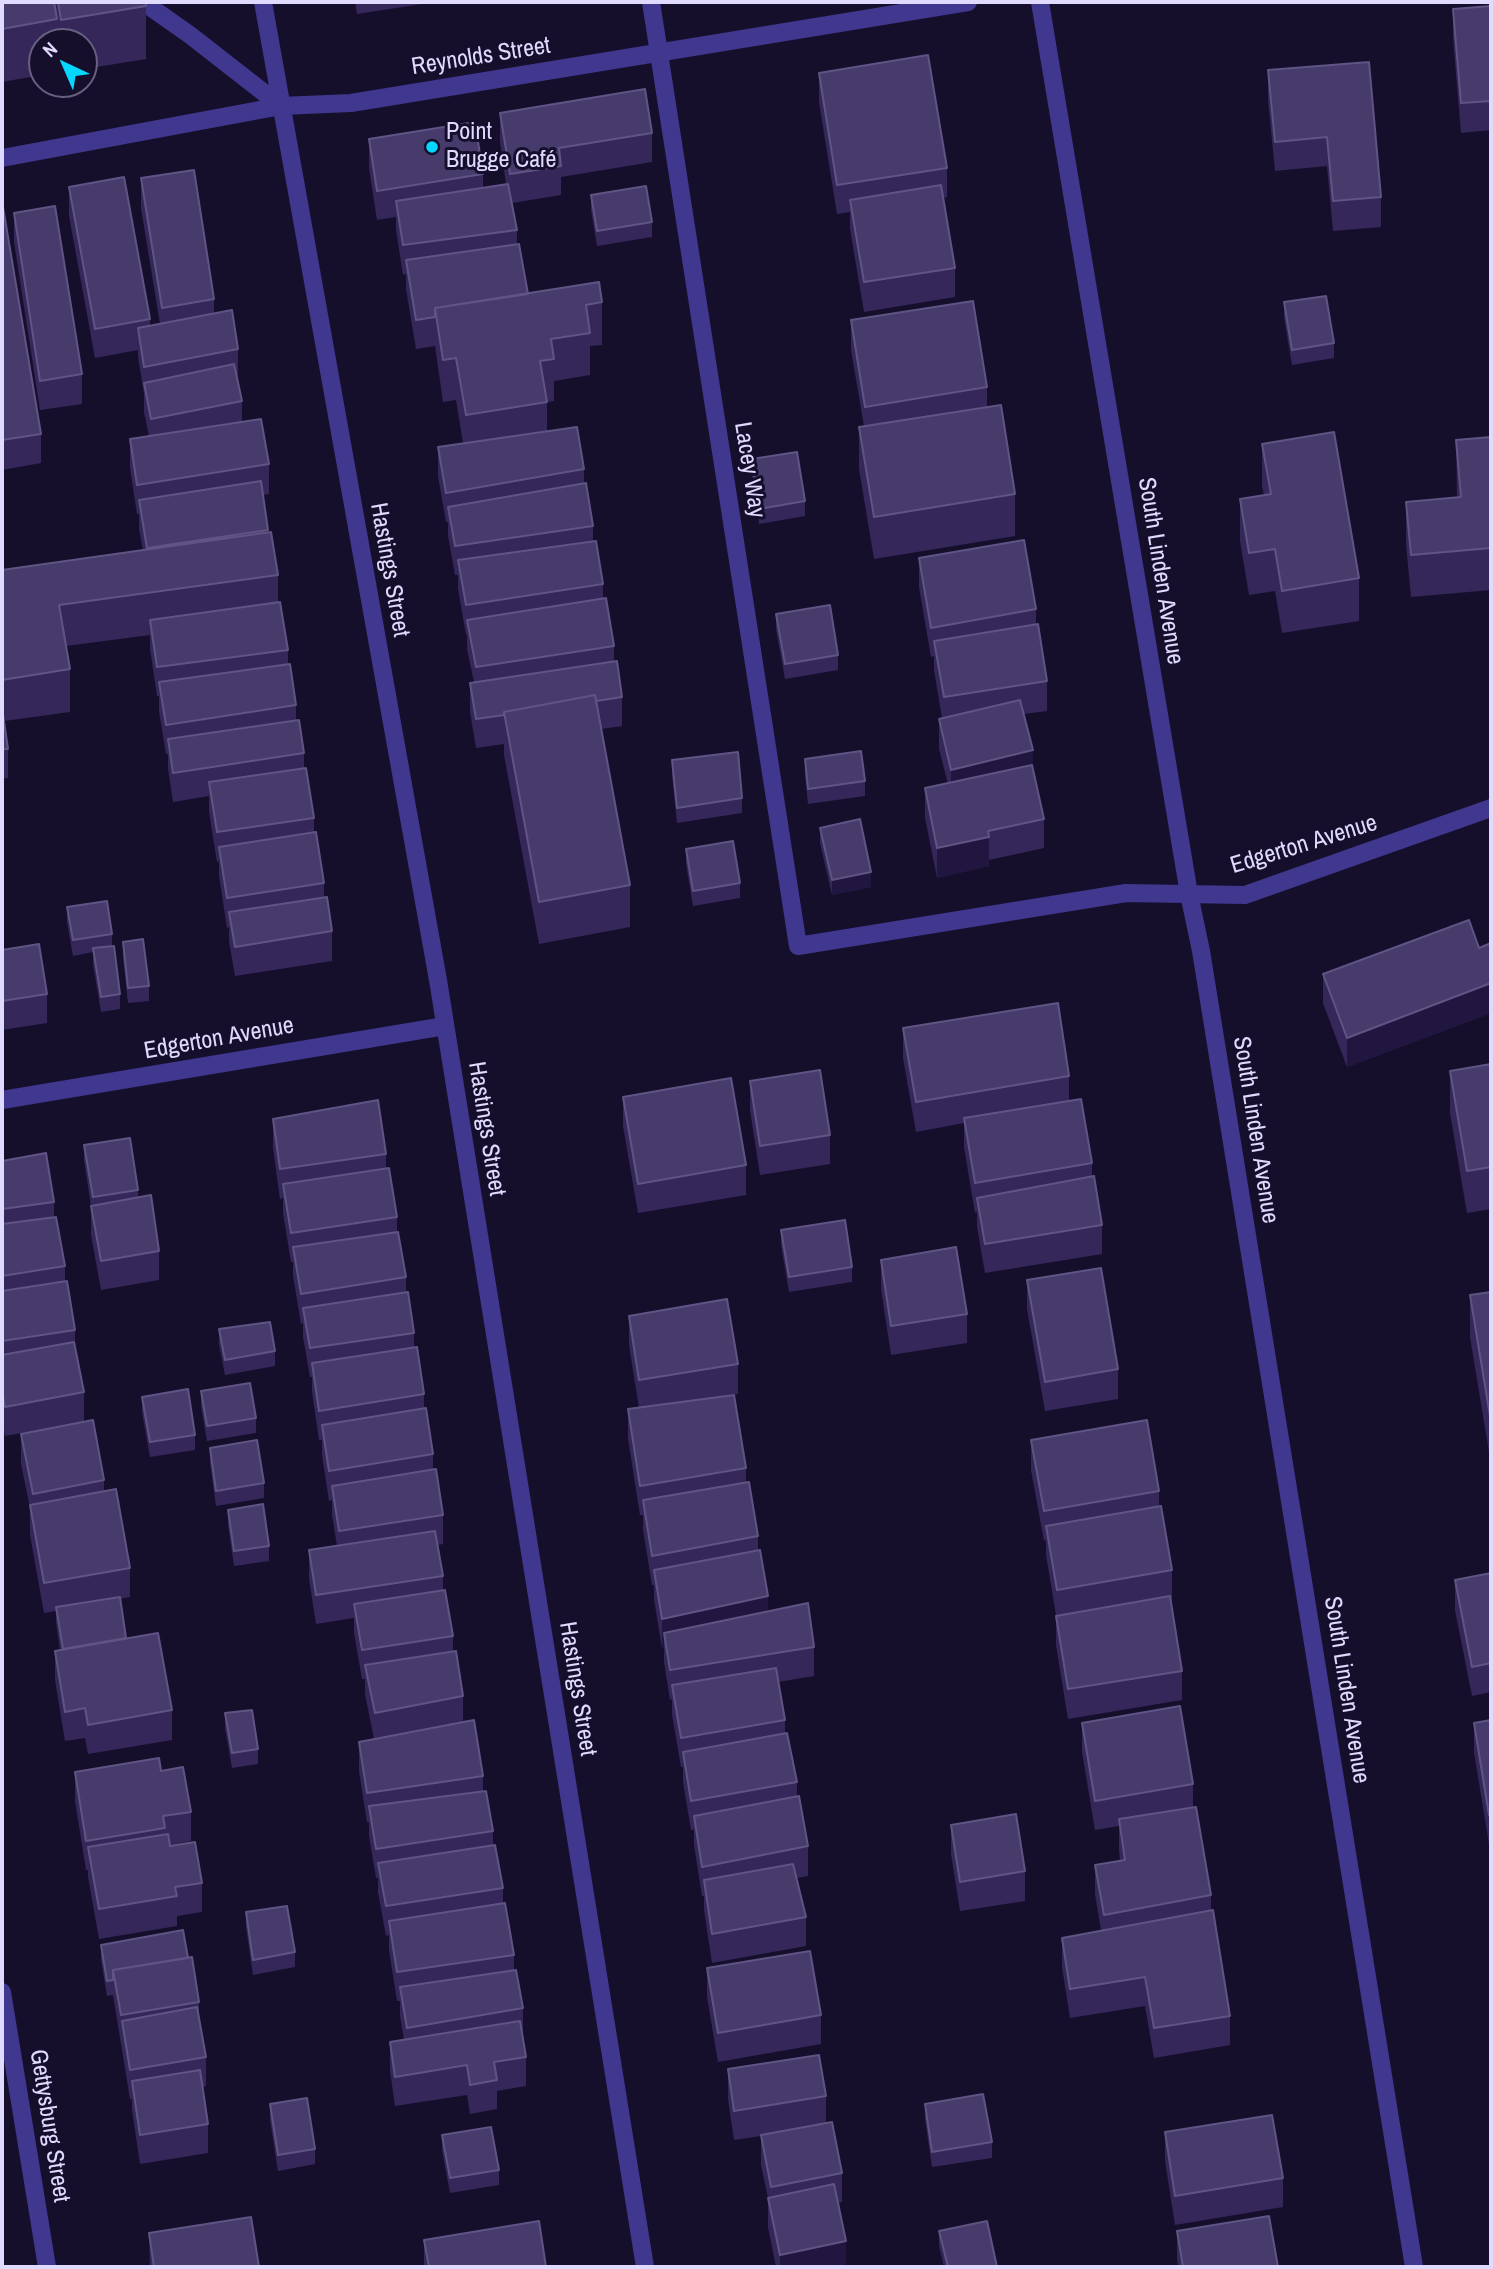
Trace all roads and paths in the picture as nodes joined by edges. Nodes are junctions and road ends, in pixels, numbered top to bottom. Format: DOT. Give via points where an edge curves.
graph roads {
  1 [pos="143,2"];
  2 [pos="263,2"];
  3 [pos="651,2"];
  4 [pos="968,2"];
  5 [pos="1040,2"];
  6 [pos="660,54"];
  7 [pos="281,106"];
  8 [pos="2,158"];
  9 [pos="1491,808"];
  10 [pos="1189,894"];
  11 [pos="798,946"];
  12 [pos="445,1026"];
  13 [pos="2,1100"];
  14 [pos="2,1992"];
  15 [pos="47,2267"];
  16 [pos="645,2267"];
  17 [pos="1414,2267"];
  1 -- 7 [label="street"];
  2 -- 7 [label="street, Hastings Street"];
  3 -- 6 [label="street, Lacey Way"];
  4 -- 6 [label="street, Reynolds Street"];
  5 -- 10 [label="street, South Linden Avenue"];
  6 -- 7 [label="street, Reynolds Street" via="351,103"];
  6 -- 11 [label="street, Lacey Way"];
  7 -- 8 [label="street, Reynolds Street"];
  7 -- 12 [label="street, Hastings Street"];
  9 -- 10 [label="street, Edgerton Avenue" via="1245,895"];
  10 -- 11 [label="street, Edgerton Avenue" via="1126,893"];
  10 -- 17 [label="street, South Linden Avenue"];
  12 -- 13 [label="street, Edgerton Avenue"];
  12 -- 16 [label="street, Hastings Street"];
  14 -- 15 [label="street, Gettysburg Street"];
}
